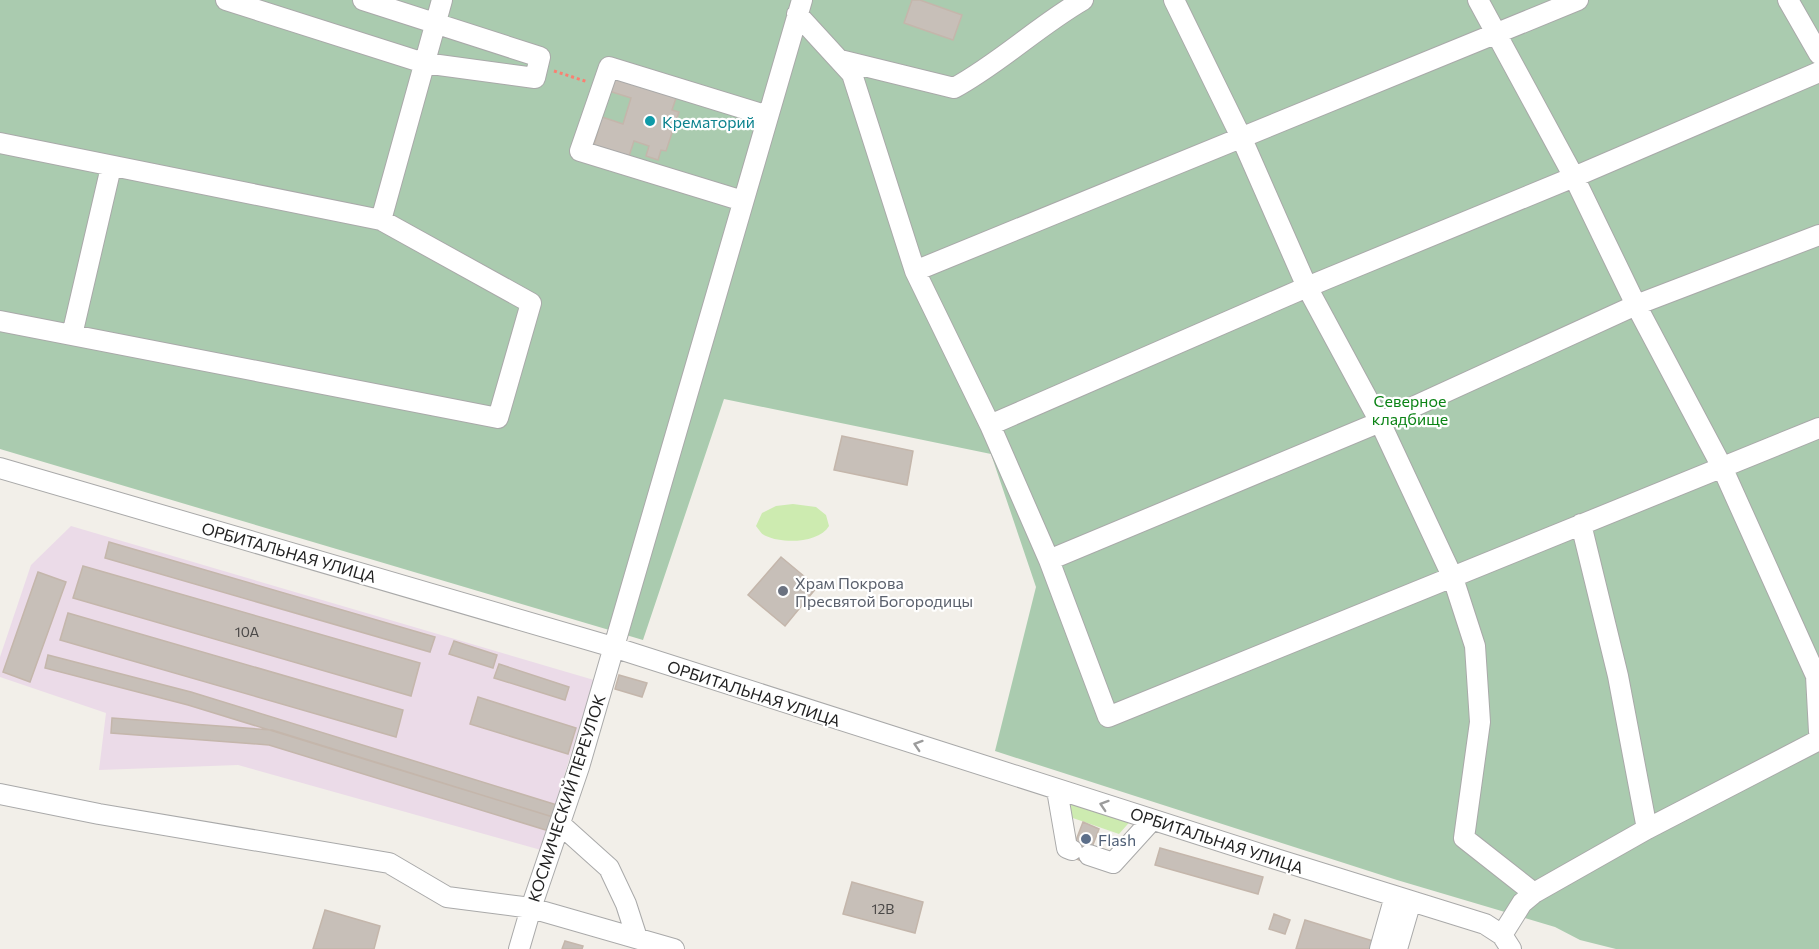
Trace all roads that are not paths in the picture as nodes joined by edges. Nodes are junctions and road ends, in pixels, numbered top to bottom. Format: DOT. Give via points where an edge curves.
graph roads {
  1 [pos="226,0"];
  2 [pos="363,0"];
  3 [pos="442,0"];
  4 [pos="1083,0"];
  5 [pos="1174,0"];
  6 [pos="1478,0"];
  7 [pos="1578,0"];
  8 [pos="1788,0"];
  9 [pos="800,7"];
  10 [pos="435,23"];
  11 [pos="1496,35"];
  12 [pos="1819,54"];
  13 [pos="840,60"];
  14 [pos="424,63"];
  15 [pos="1819,72"];
  16 [pos="768,116"];
  17 [pos="1242,139"];
  18 [pos="0,143"];
  19 [pos="111,167"];
  20 [pos="1574,177"];
  21 [pos="743,201"];
  22 [pos="381,220"];
  23 [pos="1819,235"];
  24 [pos="915,271"];
  25 [pos="1306,287"];
  26 [pos="1636,305"];
  27 [pos="0,321"];
  28 [pos="72,335"];
  29 [pos="1380,422"];
  30 [pos="990,425"];
  31 [pos="1819,428"];
  32 [pos="1722,467"];
  33 [pos="0,468"];
  34 [pos="1581,524"];
  35 [pos="1049,560"];
  36 [pos="1453,578"];
  37 [pos="613,647"];
  38 [pos="1818,676"];
  39 [pos="1819,732"];
  40 [pos="1819,740"];
  41 [pos="1057,790"];
  42 [pos="0,794"];
  43 [pos="1152,820"];
  44 [pos="560,824"];
  45 [pos="1647,829"];
  46 [pos="1534,893"];
  47 [pos="1403,899"];
  48 [pos="531,908"];
  49 [pos="637,938"];
  50 [pos="1507,942"];
  51 [pos="519,949"];
  52 [pos="674,949"];
  53 [pos="1380,949"];
  54 [pos="1397,949"];
  1 -- 14 [label="street"];
  2 -- 10 [label="street"];
  3 -- 10 [label="street"];
  4 -- 13 [label="street" via="980,74 954,88"];
  5 -- 17 [label="street"];
  6 -- 11 [label="street"];
  7 -- 11 [label="street"];
  8 -- 12 [label="street"];
  9 -- 13 [label="street"];
  9 -- 16 [label="street, КОСМИЧЕСКИЙ ПЕРЕУЛОК"];
  10 -- 14 [label="street"];
  10 -- 14 [label="street" via="540,57 535,78"];
  11 -- 17 [label="street"];
  11 -- 20 [label="street"];
  13 -- 24 [label="street" via="852,74"];
  14 -- 22 [label="street"];
  15 -- 20 [label="street"];
  16 -- 21 [label="street, КОСМИЧЕСКИЙ ПЕРЕУЛОК"];
  16 -- 21 [label="street" via="609,67 580,151"];
  17 -- 24 [label="street"];
  17 -- 25 [label="street"];
  18 -- 19 [label="street"];
  19 -- 22 [label="street"];
  19 -- 28 [label="street"];
  20 -- 25 [label="street"];
  20 -- 26 [label="street"];
  21 -- 37 [label="street, КОСМИЧЕСКИЙ ПЕРЕУЛОК"];
  22 -- 28 [label="street" via="531,303 498,418"];
  23 -- 26 [label="street"];
  24 -- 30 [label="street"];
  25 -- 29 [label="street"];
  25 -- 30 [label="street"];
  26 -- 29 [label="street"];
  26 -- 32 [label="street"];
  27 -- 28 [label="street"];
  29 -- 35 [label="street"];
  29 -- 36 [label="street"];
  30 -- 35 [label="street"];
  31 -- 32 [label="street"];
  32 -- 34 [label="street"];
  32 -- 38 [label="street"];
  33 -- 37 [label="street, ОРБИТАЛЬНАЯ УЛИЦА"];
  34 -- 36 [label="street"];
  34 -- 45 [label="street" via="1618,676"];
  35 -- 36 [label="street" via="1108,717"];
  36 -- 46 [label="street" via="1475,646 1480,722 1464,838"];
  41 -- 37 [label="street, ОРБИТАЛЬНАЯ УЛИЦА, one-way"];
  37 -- 44 [label="street, КОСМИЧЕСКИЙ ПЕРЕУЛОК"];
  38 -- 39 [label="street"];
  40 -- 45 [label="street"];
  43 -- 41 [label="street, ОРБИТАЛЬНАЯ УЛИЦА, one-way"];
  41 -- 43 [label="street" via="1067,848 1081,853 1113,863"];
  42 -- 48 [label="street" via="389,863 447,897"];
  43 -- 47 [label="street, ОРБИТАЛЬНАЯ УЛИЦА"];
  44 -- 48 [label="street, КОСМИЧЕСКИЙ ПЕРЕУЛОК"];
  44 -- 49 [label="street" via="609,868"];
  45 -- 46 [label="street"];
  46 -- 50 [label="street" via="1522,903"];
  47 -- 50 [label="street, ОРБИТАЛЬНАЯ УЛИЦА" via="1485,924"];
  47 -- 53 [label="street"];
  47 -- 54 [label="street"];
  48 -- 49 [label="street"];
  48 -- 51 [label="street, КОСМИЧЕСКИЙ ПЕРЕУЛОК"];
  49 -- 52 [label="street"];
}
